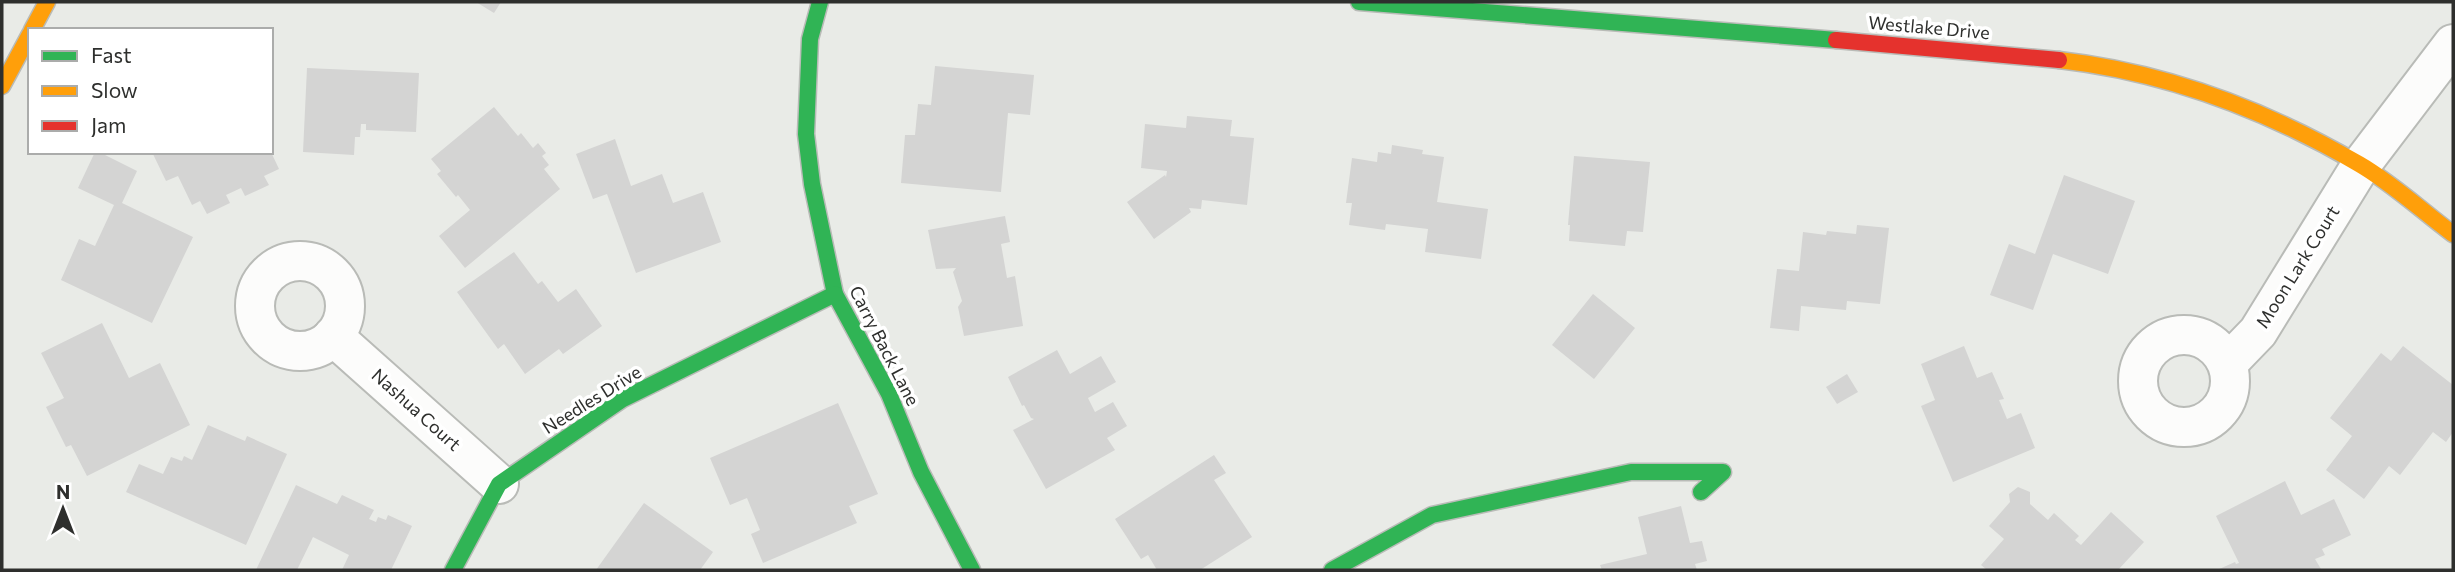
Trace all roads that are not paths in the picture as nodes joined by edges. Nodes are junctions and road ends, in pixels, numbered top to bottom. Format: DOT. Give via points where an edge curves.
graph roads {
  1 [pos="47,2"];
  2 [pos="820,2"];
  3 [pos="1359,2"];
  4 [pos="33,28"];
  5 [pos="28,38"];
  6 [pos="2453,44"];
  7 [pos="2,86"];
  8 [pos="2361,165"];
  9 [pos="2453,234"];
  10 [pos="835,294"];
  11 [pos="334,336"];
  12 [pos="2228,363"];
  13 [pos="499,484"];
  14 [pos="1701,492"];
  15 [pos="453,570"];
  16 [pos="972,570"];
  17 [pos="1332,570"];
  1 -- 4 [label="main road"];
  2 -- 10 [label="main road, Carry Back Lane" via="810,39 806,134"];
  3 -- 8 [label="main road, Westlake Drive" via="2079,62 2159,79 2260,113"];
  5 -- 7 [label="main road"];
  6 -- 8 [label="street, Moon Lark Court"];
  8 -- 9 [label="main road, Westlake Drive"];
  8 -- 12 [label="street, Moon Lark Court" via="2258,332"];
  10 -- 13 [label="main road, Needles Drive" via="623,399"];
  10 -- 16 [label="main road, Carry Back Lane" via="889,394 921,472"];
  11 -- 13 [label="street, Nashua Court"];
  13 -- 15 [label="main road, Needles Drive"];
  14 -- 17 [label="main road" via="1723,471 1631,471 1432,515"];
}
